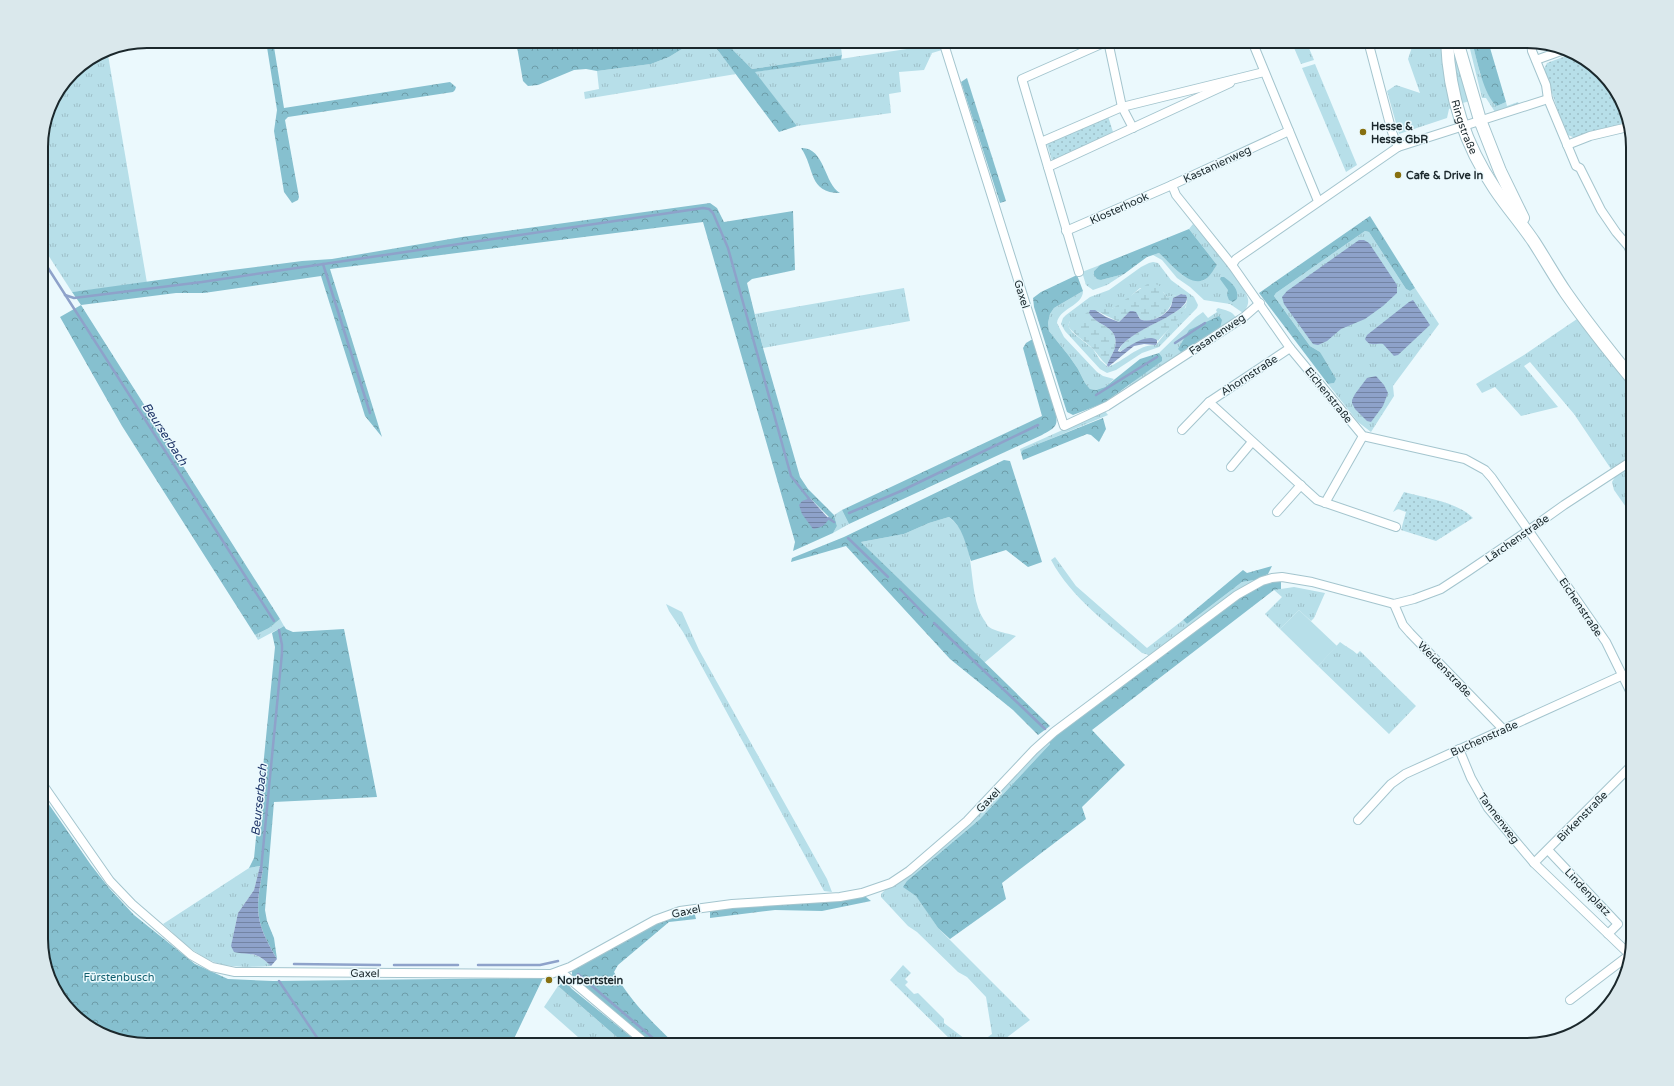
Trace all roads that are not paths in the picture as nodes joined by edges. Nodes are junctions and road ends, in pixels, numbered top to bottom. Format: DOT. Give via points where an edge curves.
graph roads {
  1 [pos="945,48"];
  2 [pos="1092,48"];
  3 [pos="1109,48"];
  4 [pos="1255,48"];
  5 [pos="1370,48"];
  6 [pos="1447,48"];
  7 [pos="1459,48"];
  8 [pos="1531,48"];
  9 [pos="1557,53"];
  10 [pos="1536,60"];
  11 [pos="1264,72"];
  12 [pos="1244,76"];
  13 [pos="1548,99"];
  14 [pos="1122,107"];
  15 [pos="1480,120"];
  16 [pos="1463,126"];
  17 [pos="1133,128"];
  18 [pos="1624,128"];
  19 [pos="1289,131"];
  20 [pos="1041,142"];
  21 [pos="1567,145"];
  22 [pos="1398,147"];
  23 [pos="1048,167"];
  24 [pos="1172,185"];
  25 [pos="1318,202"];
  26 [pos="1066,231"];
  27 [pos="1534,243"];
  28 [pos="1626,244"];
  29 [pos="1232,265"];
  30 [pos="1079,272"];
  31 [pos="1260,303"];
  32 [pos="1290,348"];
  33 [pos="1173,363"];
  34 [pos="1626,371"];
  35 [pos="1208,402"];
  36 [pos="1182,430"];
  37 [pos="1363,436"];
  38 [pos="1252,442"];
  39 [pos="1626,465"];
  40 [pos="1231,467"];
  41 [pos="1301,485"];
  42 [pos="1325,503"];
  43 [pos="1277,512"];
  44 [pos="1396,526"];
  45 [pos="1529,530"];
  46 [pos="1394,604"];
  47 [pos="1623,675"];
  48 [pos="1626,682"];
  49 [pos="1503,729"];
  50 [pos="1459,749"];
  51 [pos="1626,773"];
  52 [pos="48,792"];
  53 [pos="1358,820"];
  54 [pos="1548,850"];
  55 [pos="1534,863"];
  56 [pos="1608,934"];
  57 [pos="1625,952"];
  58 [pos="1624,958"];
  59 [pos="560,971"];
  60 [pos="1570,1000"];
  61 [pos="640,1038"];
  1 -- 33 [label="street, Gaxel" via="1064,426 1107,406"];
  2 -- 20 [label="street" via="1022,78"];
  3 -- 14 [label="street"];
  4 -- 11 [label="street"];
  5 -- 22 [label="street"];
  6 -- 16 [label="main road, Ringstraße" via="1449,71"];
  7 -- 15 [label="main road, Ringstraße"];
  8 -- 10 [label="street"];
  9 -- 10 [label="street"];
  10 -- 13 [label="street" via="1546,85"];
  11 -- 12 [label="street"];
  11 -- 19 [label="street"];
  12 -- 14 [label="street"];
  12 -- 17 [label="street"];
  13 -- 15 [label="street"];
  13 -- 21 [label="street"];
  14 -- 17 [label="street"];
  14 -- 20 [label="street"];
  15 -- 16 [label="street"];
  15 -- 27 [label="main road, Ringstraße" via="1500,171"];
  16 -- 22 [label="street"];
  16 -- 27 [label="main road, Ringstraße" via="1485,174"];
  17 -- 23 [label="street"];
  18 -- 21 [label="street" via="1590,136"];
  19 -- 24 [label="street, Kastanienweg"];
  19 -- 25 [label="street"];
  20 -- 23 [label="street"];
  21 -- 28 [label="street" via="1576,166 1580,168 1602,210"];
  22 -- 25 [label="street"];
  23 -- 26 [label="street"];
  24 -- 26 [label="street, Klosterhook"];
  24 -- 29 [label="street, Kastanienweg" via="1176,195"];
  25 -- 29 [label="street" via="1236,259"];
  26 -- 30 [label="street"];
  27 -- 34 [label="main road, Ringstraße" via="1567,294"];
  29 -- 31 [label="street, Eichenstraße"];
  31 -- 32 [label="street, Eichenstraße"];
  31 -- 33 [label="street, Fasanenweg" via="1244,318"];
  32 -- 35 [label="street, Ahornstraße"];
  32 -- 37 [label="street, Eichenstraße"];
  35 -- 36 [label="street, Ahornstraße"];
  35 -- 38 [label="street, Ahornstraße"];
  37 -- 42 [label="street"];
  37 -- 45 [label="street, Eichenstraße" via="1475,463 1492,478"];
  38 -- 40 [label="street"];
  38 -- 41 [label="street, Ahornstraße"];
  39 -- 45 [label="street, Lärchenstraße"];
  41 -- 42 [label="street, Ahornstraße" via="1317,500"];
  41 -- 43 [label="street"];
  42 -- 44 [label="street, Ahornstraße"];
  45 -- 46 [label="street, Lärchenstraße" via="1441,589"];
  45 -- 47 [label="street, Eichenstraße" via="1606,642"];
  46 -- 49 [label="street, Weidenstraße" via="1403,625"];
  46 -- 59 [label="street, Gaxel" via="1312,582 1282,577 1262,581 1227,601 1054,732 967,821 909,871 891,883 840,897 725,905 680,911 655,920"];
  47 -- 48 [label="street, Eichenstraße"];
  47 -- 49 [label="street, Buchenstraße"];
  49 -- 50 [label="street, Buchenstraße"];
  50 -- 53 [label="street, Buchenstraße" via="1405,774 1391,784"];
  50 -- 55 [label="street, Tannenweg" via="1471,778 1488,808"];
  51 -- 54 [label="street, Birkenstraße"];
  52 -- 59 [label="street, Gaxel" via="110,881 132,904 191,955 212,967 235,972 533,975"];
  54 -- 55 [label="street, Birkenstraße"];
  54 -- 56 [label="street, Lindenplatz" via="1618,924"];
  55 -- 56 [label="street, Lindenplatz"];
  56 -- 57 [label="street, Lindenplatz"];
  58 -- 60 [label="street"];
  59 -- 61 [label="street"];
}
